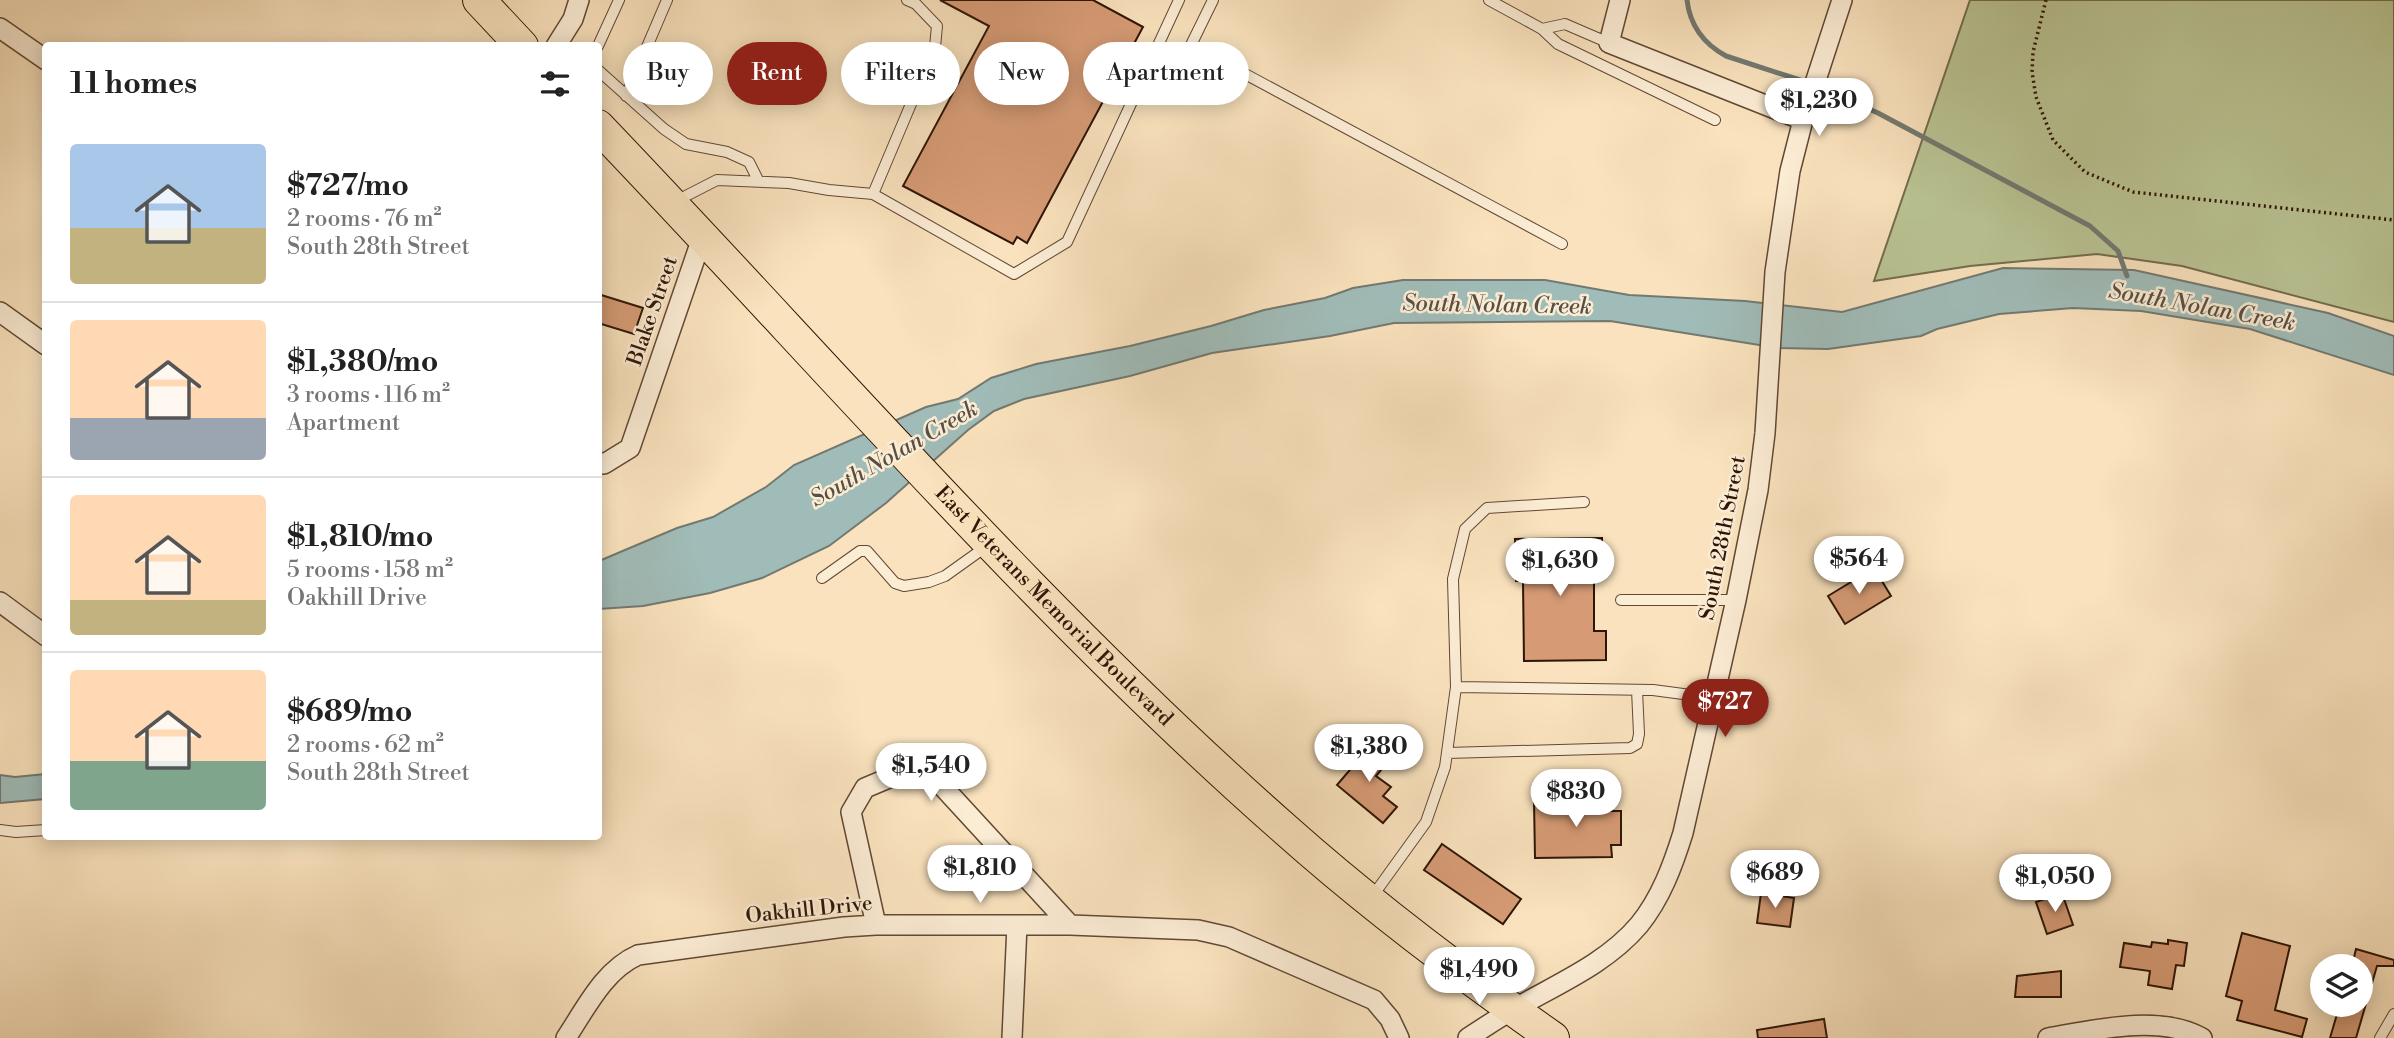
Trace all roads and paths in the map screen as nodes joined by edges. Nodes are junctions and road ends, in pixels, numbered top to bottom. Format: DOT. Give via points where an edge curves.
graph roads {
  1 [pos="479,0"];
  2 [pos="579,0"];
  3 [pos="619,0"];
  4 [pos="667,0"];
  5 [pos="907,0"];
  6 [pos="1179,0"];
  7 [pos="1213,0"];
  8 [pos="1489,0"];
  9 [pos="1620,0"];
  10 [pos="1842,0"];
  11 [pos="2046,0"];
  12 [pos="0,28"];
  13 [pos="1542,29"];
  14 [pos="518,42"];
  15 [pos="559,42"];
  16 [pos="600,42"];
  17 [pos="649,42"];
  18 [pos="1609,43"];
  19 [pos="42,57"];
  20 [pos="602,74"];
  21 [pos="623,93"];
  22 [pos="636,105"];
  23 [pos="1714,120"];
  24 [pos="1803,120"];
  25 [pos="602,130"];
  26 [pos="758,180"];
  27 [pos="873,194"];
  28 [pos="673,203"];
  29 [pos="2394,219"];
  30 [pos="703,235"];
  31 [pos="1562,244"];
  32 [pos="0,312"];
  33 [pos="42,342"];
  34 [pos="602,463"];
  35 [pos="1584,502"];
  36 [pos="990,543"];
  37 [pos="822,578"];
  38 [pos="1621,600"];
  39 [pos="1736,600"];
  40 [pos="0,602"];
  41 [pos="42,633"];
  42 [pos="1456,687"];
  43 [pos="1637,690"];
  44 [pos="1713,698"];
  45 [pos="1447,753"];
  46 [pos="0,830"];
  47 [pos="42,830"];
  48 [pos="1370,901"];
  49 [pos="876,925"];
  50 [pos="1017,925"];
  51 [pos="1070,925"];
  52 [pos="1513,1009"];
  53 [pos="2394,1014"];
  54 [pos="2169,1033"];
  55 [pos="566,1038"];
  56 [pos="1012,1038"];
  57 [pos="1399,1038"];
  58 [pos="1468,1038"];
  59 [pos="1553,1038"];
  60 [pos="2048,1038"];
  61 [pos="2202,1038"];
  62 [pos="2380,1038"];
  1 -- 14 [label="main road"];
  2 -- 15 [label="street"];
  3 -- 16 [label="lane"];
  4 -- 17 [label="lane"];
  5 -- 27 [label="lane" via="937,26 935,47"];
  6 -- 27 [label="lane" via="1067,242 1014,274"];
  7 -- 31 [label="lane" via="1191,45"];
  8 -- 13 [label="lane"];
  9 -- 18 [label="street"];
  10 -- 24 [label="street, South 28th Street"];
  11 -- 29 [label="path" via="2033,52 2036,97 2053,139 2085,172 2133,192"];
  12 -- 19 [label="street"];
  13 -- 18 [label="lane" via="1565,24"];
  13 -- 23 [label="lane" via="1558,44"];
  18 -- 24 [label="street"];
  20 -- 21 [label="lane"];
  22 -- 26 [label="lane" via="686,144 727,152 749,162"];
  24 -- 39 [label="street, South 28th Street" via="1775,272 1762,459"];
  25 -- 28 [label="main road, East Veterans Memorial Boulevard"];
  26 -- 27 [label="lane"];
  26 -- 28 [label="lane" via="717,180"];
  28 -- 30 [label="main road, East Veterans Memorial Boulevard"];
  30 -- 34 [label="street, Blake Street" via="630,448"];
  30 -- 36 [label="main road, East Veterans Memorial Boulevard"];
  32 -- 33 [label="street"];
  35 -- 42 [label="lane" via="1487,508 1465,529 1453,579"];
  36 -- 37 [label="lane" via="946,576 929,582 895,583 867,551 860,551"];
  36 -- 48 [label="main road, East Veterans Memorial Boulevard" via="1126,682"];
  38 -- 39 [label="lane"];
  39 -- 44 [label="street, South 28th Street"];
  40 -- 41 [label="street"];
  42 -- 43 [label="lane"];
  42 -- 45 [label="lane"];
  43 -- 44 [label="lane"];
  43 -- 45 [label="lane" via="1639,734 1637,744 1630,748"];
  44 -- 52 [label="street, South 28th Street" via="1673,866 1639,925 1575,976"];
  45 -- 48 [label="lane" via="1426,822"];
  46 -- 47 [label="lane"];
  48 -- 52 [label="main road, East Veterans Memorial Boulevard"];
  49 -- 50 [label="street, Oakhill Drive"];
  49 -- 51 [label="street" via="851,812 865,788 922,764"];
  49 -- 55 [label="street, Oakhill Drive" via="638,955 610,973"];
  50 -- 51 [label="street, Oakhill Drive"];
  50 -- 56 [label="street"];
  51 -- 57 [label="street, Oakhill Drive" via="1198,930 1229,937 1374,1000"];
  52 -- 58 [label="street, South 28th Street"];
  52 -- 59 [label="main road, East Veterans Memorial Boulevard"];
  53 -- 62 [label="lane"];
  54 -- 60 [label="street" via="2147,1025"];
  54 -- 61 [label="street"];
}
